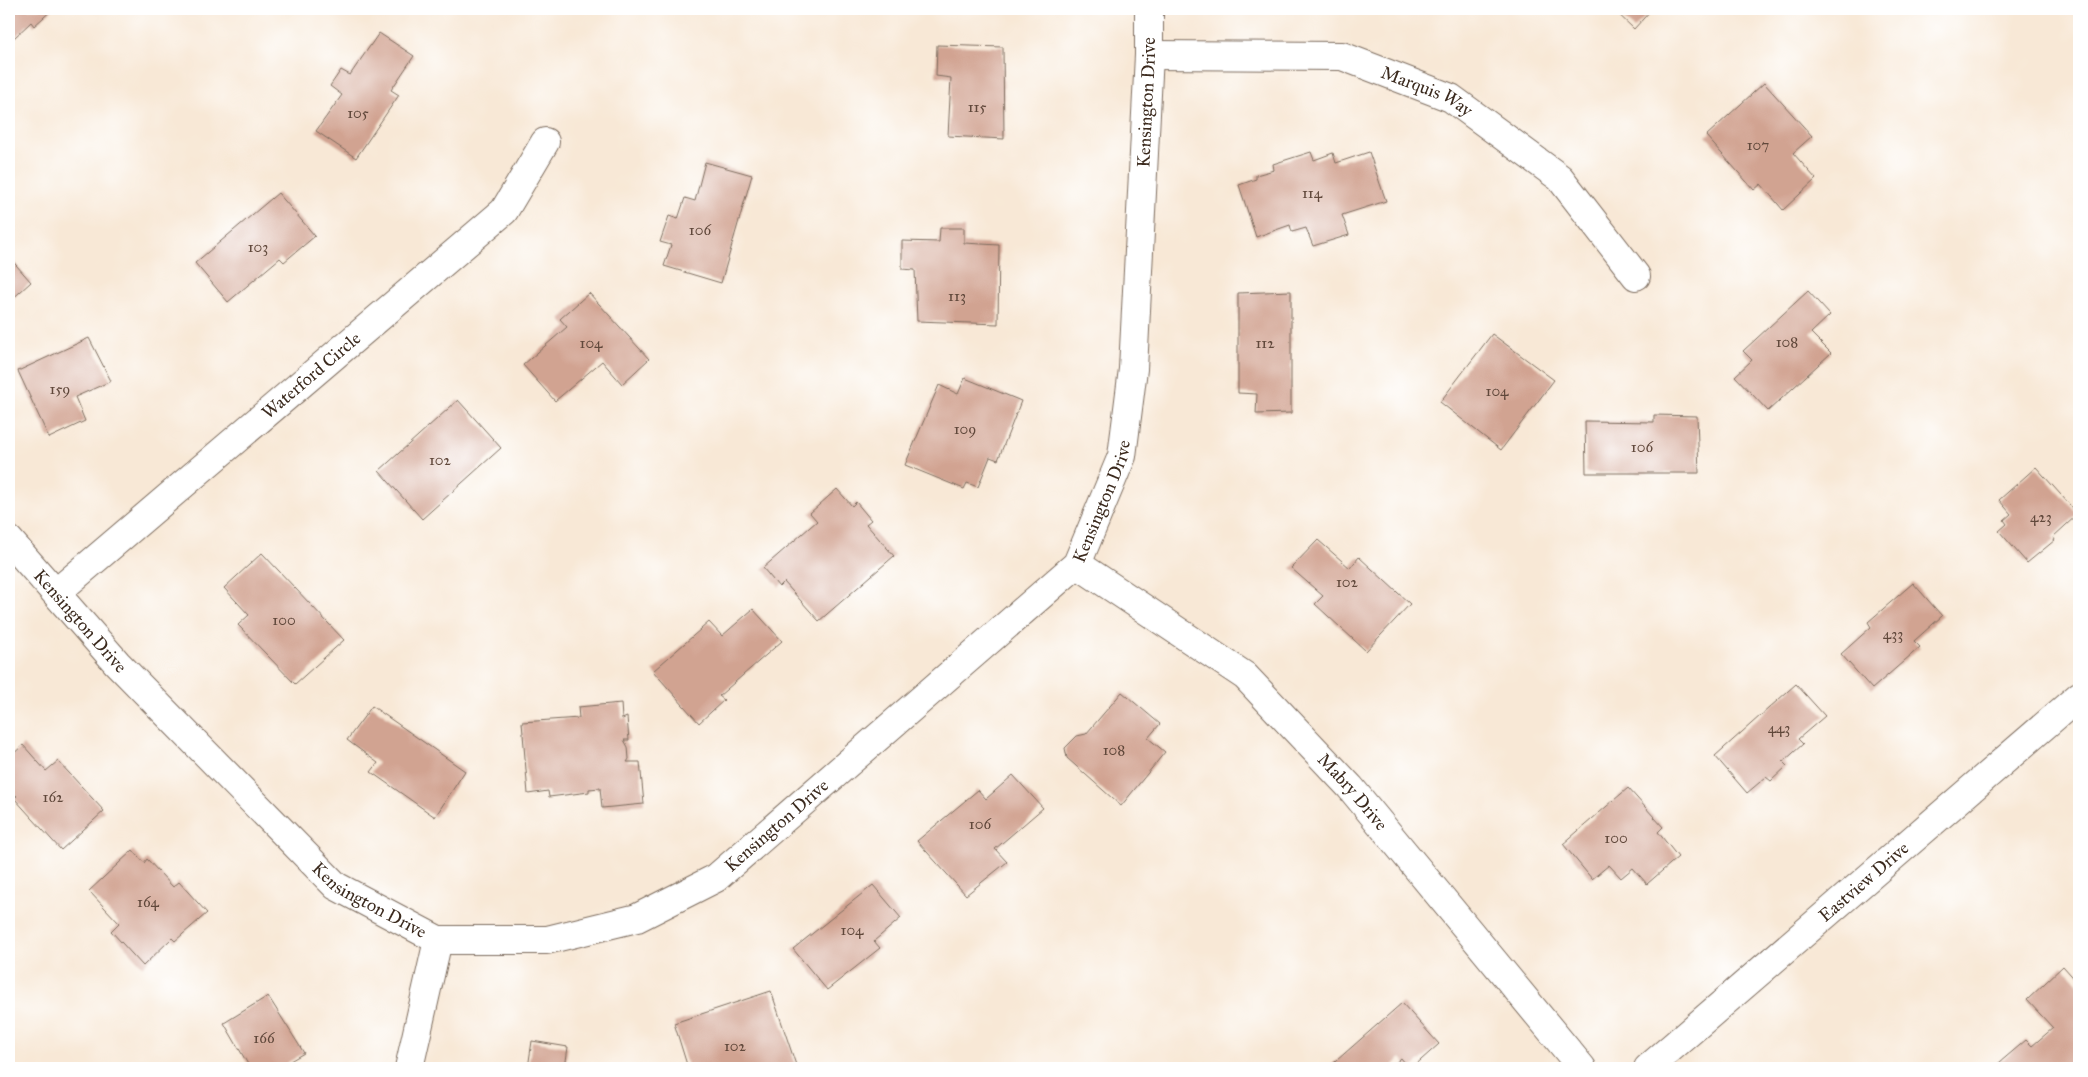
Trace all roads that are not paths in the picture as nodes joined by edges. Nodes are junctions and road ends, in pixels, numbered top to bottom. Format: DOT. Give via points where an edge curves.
graph roads {
  1 [pos="1149,9"];
  2 [pos="1149,55"];
  3 [pos="545,142"];
  4 [pos="1636,276"];
  5 [pos="9,540"];
  6 [pos="1077,564"];
  7 [pos="57,592"];
  8 [pos="2079,696"];
  9 [pos="438,940"];
  10 [pos="409,1068"];
  11 [pos="1582,1068"];
  12 [pos="1648,1068"];
  1 -- 2 [label="street, Kensington Drive"];
  2 -- 4 [label="street, Marquis Way" via="1342,56 1451,98 1560,178"];
  2 -- 6 [label="street, Kensington Drive" via="1133,369 1122,456"];
  3 -- 7 [label="street, Waterford Circle" via="504,211"];
  5 -- 7 [label="street, Kensington Drive"];
  6 -- 9 [label="street, Kensington Drive" via="716,878 637,918 547,940"];
  6 -- 11 [label="street, Mabry Drive" via="1245,676 1350,786"];
  7 -- 9 [label="street, Kensington Drive" via="117,662 336,886"];
  8 -- 12 [label="street, Eastview Drive"];
  9 -- 10 [label="street"];
}
